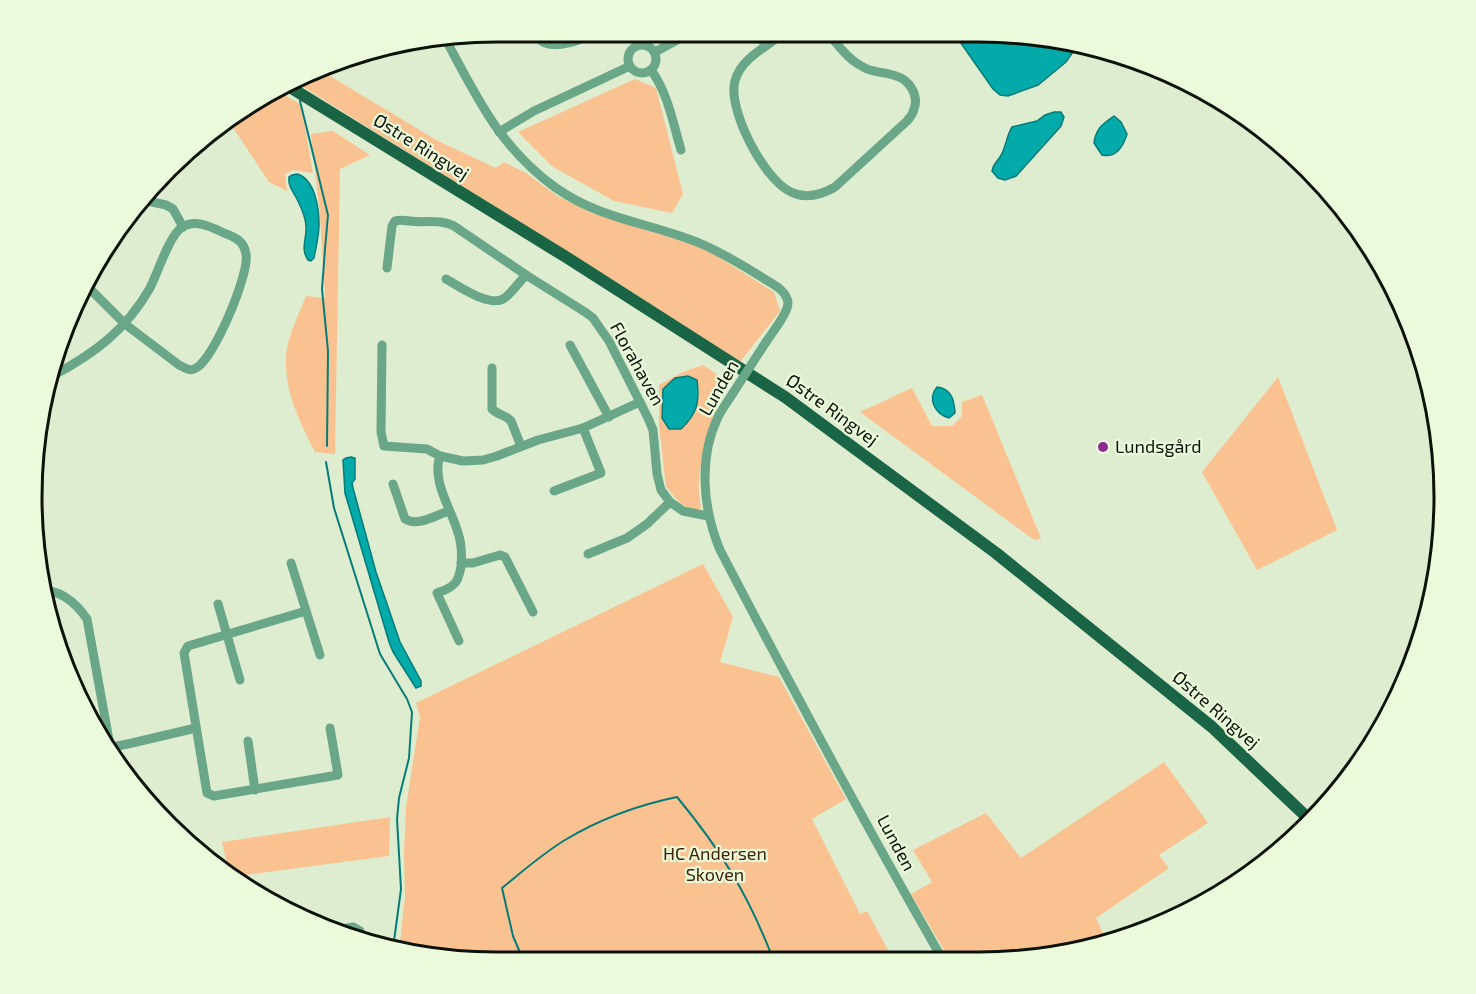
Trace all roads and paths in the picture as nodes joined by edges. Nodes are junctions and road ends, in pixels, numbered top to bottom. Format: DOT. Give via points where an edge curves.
graph roads {
  1 [pos="542,42"];
  2 [pos="571,42"];
  3 [pos="641,42"];
  4 [pos="673,42"];
  5 [pos="763,42"];
  6 [pos="772,42"];
  7 [pos="835,42"];
  8 [pos="449,45"];
  9 [pos="641,45"];
  10 [pos="766,46"];
  11 [pos="655,52"];
  12 [pos="630,66"];
  13 [pos="651,70"];
  14 [pos="294,90"];
  15 [pos="499,132"];
  16 [pos="681,150"];
  17 [pos="151,202"];
  18 [pos="183,226"];
  19 [pos="387,268"];
  20 [pos="526,275"];
  21 [pos="446,279"];
  22 [pos="92,291"];
  23 [pos="125,324"];
  24 [pos="382,345"];
  25 [pos="570,345"];
  26 [pos="492,368"];
  27 [pos="60,371"];
  28 [pos="640,402"];
  29 [pos="609,417"];
  30 [pos="583,428"];
  31 [pos="521,446"];
  32 [pos="440,456"];
  33 [pos="393,484"];
  34 [pos="555,491"];
  35 [pos="670,502"];
  36 [pos="449,510"];
  37 [pos="708,516"];
  38 [pos="588,554"];
  39 [pos="291,563"];
  40 [pos="461,563"];
  41 [pos="53,592"];
  42 [pos="218,604"];
  43 [pos="306,611"];
  44 [pos="533,612"];
  45 [pos="227,635"];
  46 [pos="459,641"];
  47 [pos="320,655"];
  48 [pos="240,680"];
  49 [pos="105,728"];
  50 [pos="196,728"];
  51 [pos="330,728"];
  52 [pos="248,741"];
  53 [pos="117,747"];
  54 [pos="255,789"];
  55 [pos="1304,815"];
  56 [pos="938,952"];
  1 -- 2 [label="street"];
  3 -- 9 [label="street"];
  4 -- 11 [label="street"];
  5 -- 10 [label="street"];
  6 -- 10 [label="street"];
  7 -- 10 [label="street" via="866,68 902,78 915,97 915,109 907,121 835,187 817,195 800,195 779,184 741,125 733,96 735,80 743,64"];
  8 -- 15 [label="street, Lunden"];
  9 -- 11 [label="street"];
  9 -- 12 [label="street" via="631,51"];
  11 -- 13 [label="street" via="656,64"];
  12 -- 13 [label="street" via="639,73"];
  12 -- 15 [label="street" via="534,111"];
  13 -- 16 [label="street" via="664,92"];
  14 -- 55 [label="main road, Østre Ringvej" via="785,397 996,553 1212,727"];
  15 -- 37 [label="street, Lunden, bridge" via="527,165 569,196 602,212 703,244 744,266 786,297 785,312 718,418 707,456"];
  17 -- 18 [label="street" via="173,209"];
  18 -- 23 [label="street" via="174,235 151,286"];
  18 -- 23 [label="street" via="205,225 236,238 247,256 228,319 216,341 202,363 188,370"];
  19 -- 20 [label="street, Florahaven" via="392,226 400,219 449,224"];
  20 -- 21 [label="street" via="501,300 494,301"];
  20 -- 28 [label="street, Florahaven" via="593,318"];
  22 -- 23 [label="street"];
  23 -- 27 [label="street" via="89,355"];
  24 -- 32 [label="street" via="384,446 427,449"];
  25 -- 29 [label="street"];
  26 -- 31 [label="street" via="492,409 511,421"];
  28 -- 29 [label="street"];
  28 -- 35 [label="street, Florahaven" via="653,430 661,490"];
  29 -- 30 [label="street"];
  30 -- 31 [label="street"];
  30 -- 34 [label="street" via="601,473"];
  31 -- 32 [label="street" via="483,460"];
  32 -- 36 [label="street" via="438,477"];
  33 -- 36 [label="street" via="405,519 411,522"];
  35 -- 37 [label="street" via="683,511"];
  35 -- 38 [label="street" via="627,538"];
  36 -- 40 [label="street" via="459,537"];
  37 -- 56 [label="street, Lunden" via="728,565"];
  39 -- 43 [label="street"];
  40 -- 44 [label="street" via="505,557"];
  40 -- 46 [label="street" via="454,584 437,593"];
  41 -- 49 [label="street" via="72,601 87,619"];
  42 -- 45 [label="street"];
  43 -- 45 [label="street"];
  43 -- 47 [label="street"];
  45 -- 48 [label="street"];
  45 -- 50 [label="street" via="188,646 184,653"];
  50 -- 53 [label="street"];
  50 -- 54 [label="street" via="207,793 214,796"];
  51 -- 54 [label="street" via="338,775"];
  52 -- 54 [label="street"];
}
